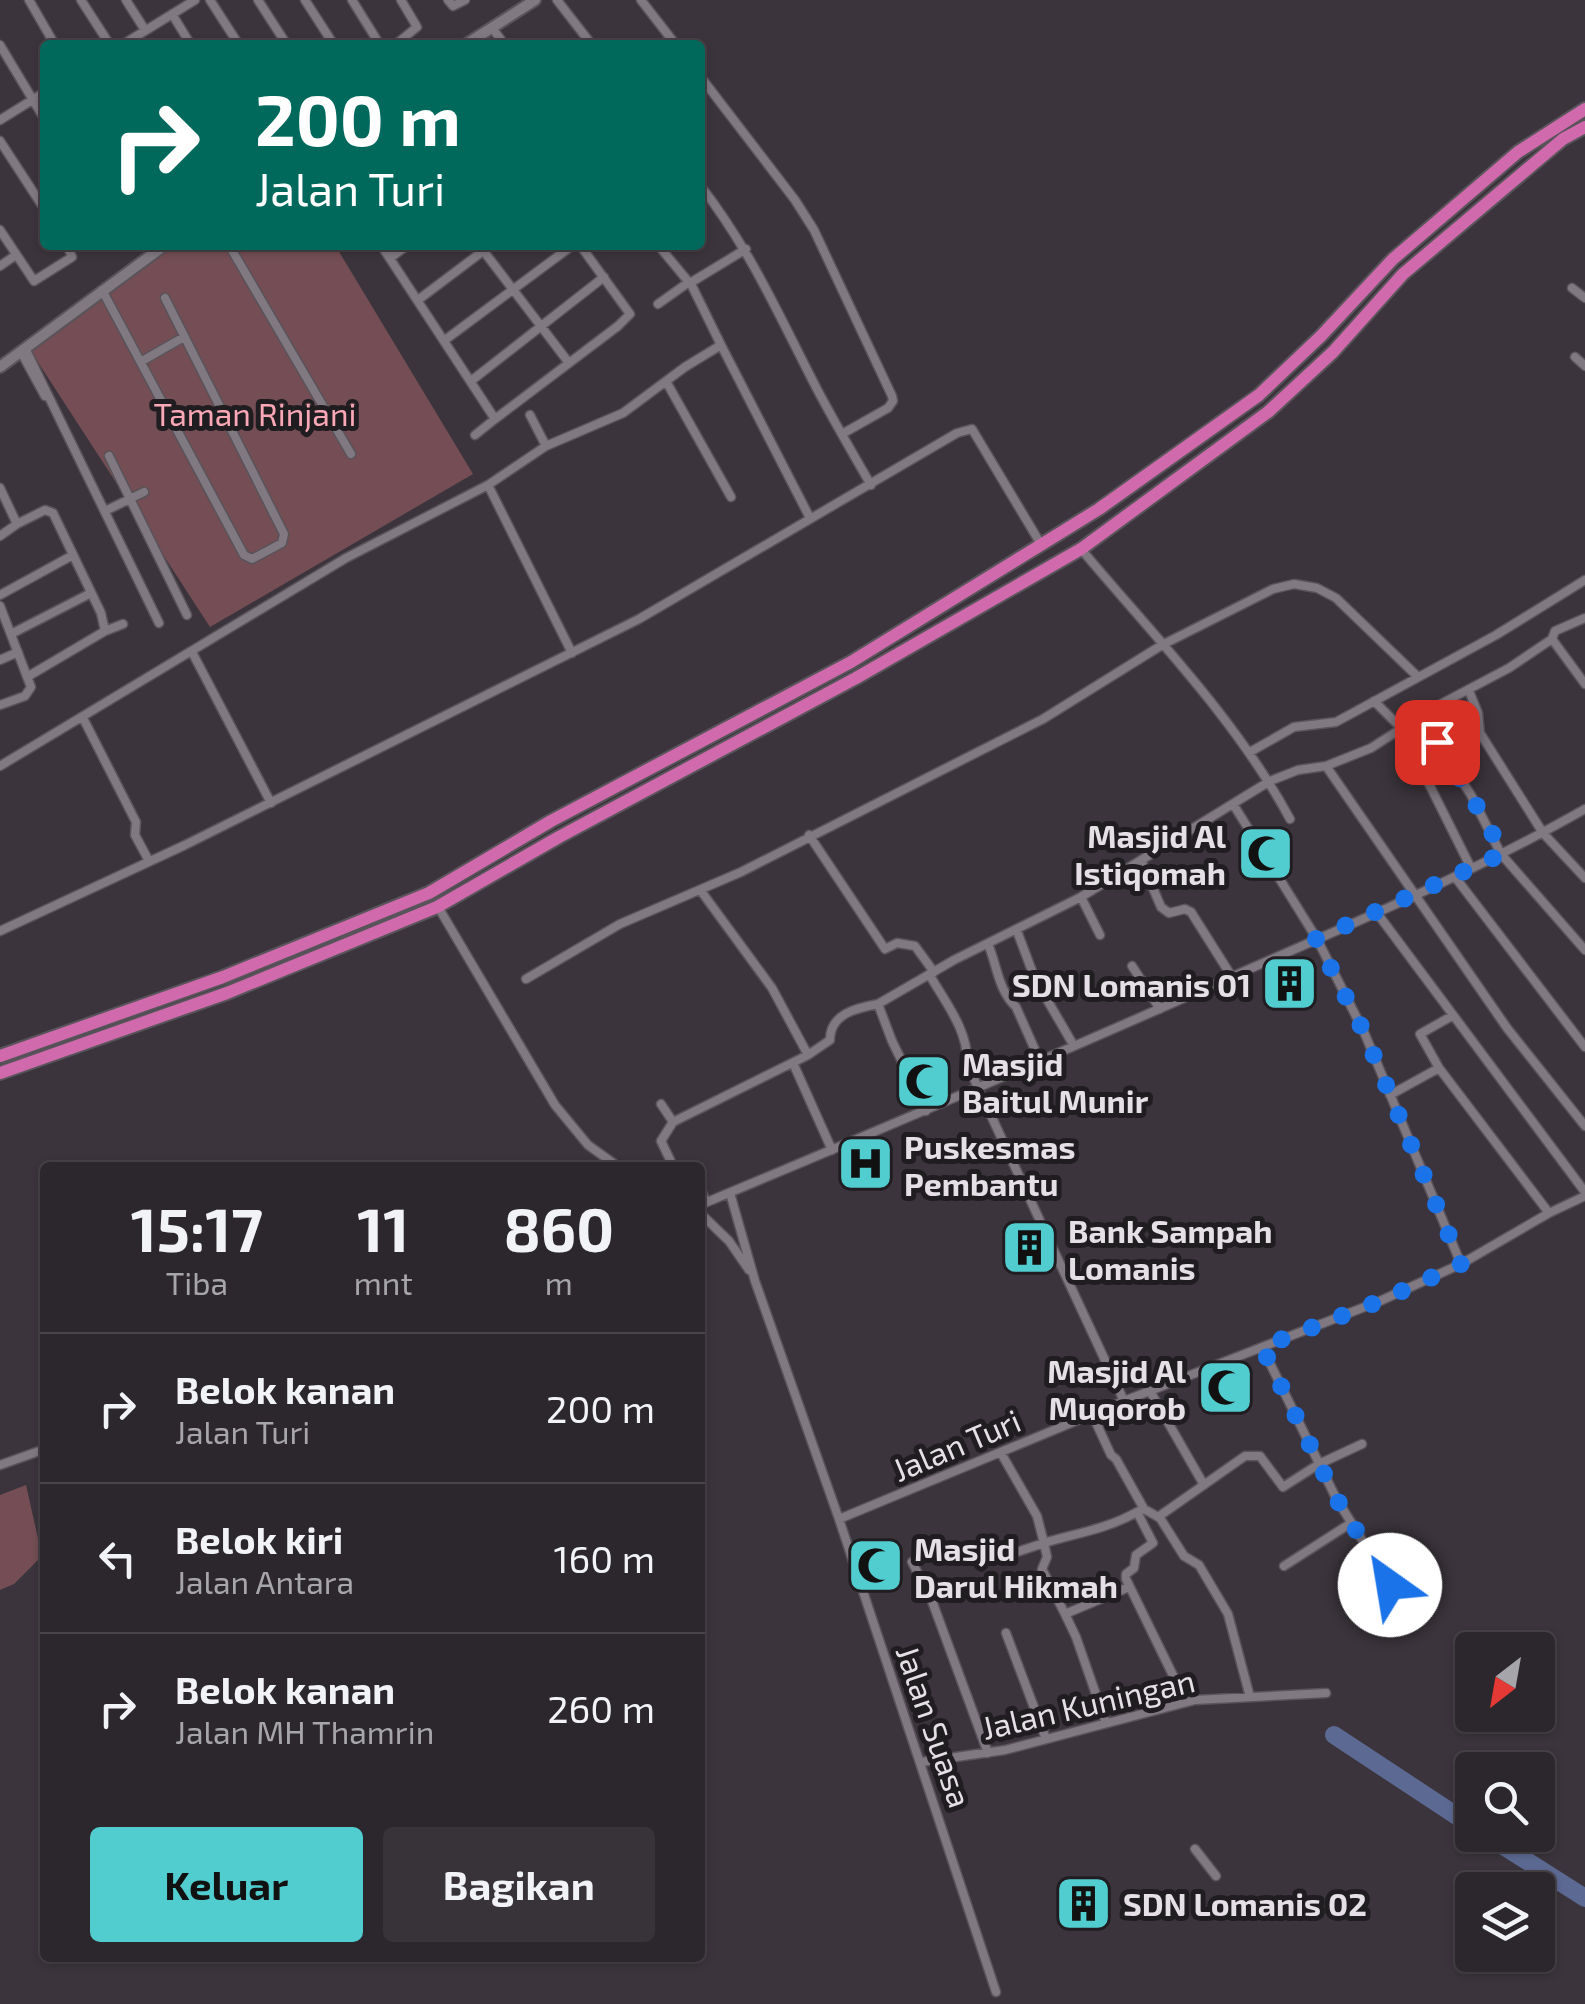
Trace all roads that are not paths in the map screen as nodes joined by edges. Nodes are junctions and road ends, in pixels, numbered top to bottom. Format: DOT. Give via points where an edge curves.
graph roads {
  1 [pos="29,0"];
  2 [pos="81,0"];
  3 [pos="126,0"];
  4 [pos="170,0"];
  5 [pos="195,0"];
  6 [pos="210,0"];
  7 [pos="258,0"];
  8 [pos="306,0"];
  9 [pos="352,0"];
  10 [pos="402,0"];
  11 [pos="448,0"];
  12 [pos="465,0"];
  13 [pos="535,0"];
  14 [pos="557,0"];
  15 [pos="641,0"];
  16 [pos="174,13"];
  17 [pos="492,28"];
  18 [pos="142,32"];
  19 [pos="51,40"];
  20 [pos="107,40"];
  21 [pos="130,40"];
  22 [pos="144,40"];
  23 [pos="188,40"];
  24 [pos="237,40"];
  25 [pos="284,40"];
  26 [pos="331,40"];
  27 [pos="377,40"];
  28 [pos="401,40"];
  29 [pos="473,40"];
  30 [pos="501,40"];
  31 [pos="588,40"];
  32 [pos="672,40"];
  33 [pos="0,45"];
  34 [pos="705,83"];
  35 [pos="40,95"];
  36 [pos="32,100"];
  37 [pos="1585,109"];
  38 [pos="40,112"];
  39 [pos="0,120"];
  40 [pos="1585,127"];
  41 [pos="0,140"];
  42 [pos="705,192"];
  43 [pos="40,202"];
  44 [pos="0,230"];
  45 [pos="746,249"];
  46 [pos="70,250"];
  47 [pos="158,250"];
  48 [pos="232,250"];
  49 [pos="384,250"];
  50 [pos="401,250"];
  51 [pos="479,250"];
  52 [pos="482,250"];
  53 [pos="570,250"];
  54 [pos="581,250"];
  55 [pos="662,250"];
  56 [pos="16,255"];
  57 [pos="390,258"];
  58 [pos="0,266"];
  59 [pos="604,277"];
  60 [pos="690,283"];
  61 [pos="1572,288"];
  62 [pos="102,290"];
  63 [pos="512,290"];
  64 [pos="165,298"];
  65 [pos="1585,298"];
  66 [pos="418,300"];
  67 [pos="658,304"];
  68 [pos="540,327"];
  69 [pos="184,337"];
  70 [pos="444,340"];
  71 [pos="722,345"];
  72 [pos="23,350"];
  73 [pos="1574,357"];
  74 [pos="142,360"];
  75 [pos="569,363"];
  76 [pos="1585,366"];
  77 [pos="0,367"];
  78 [pos="470,380"];
  79 [pos="667,382"];
  80 [pos="530,415"];
  81 [pos="495,419"];
  82 [pos="475,434"];
  83 [pos="842,434"];
  84 [pos="1192,444"];
  85 [pos="546,446"];
  86 [pos="351,454"];
  87 [pos="109,456"];
  88 [pos="1203,460"];
  89 [pos="488,485"];
  90 [pos="870,486"];
  91 [pos="0,488"];
  92 [pos="144,492"];
  93 [pos="731,497"];
  94 [pos="130,499"];
  95 [pos="1099,509"];
  96 [pos="105,511"];
  97 [pos="810,518"];
  98 [pos="17,524"];
  99 [pos="1114,527"];
  100 [pos="0,536"];
  101 [pos="1042,546"];
  102 [pos="1081,549"];
  103 [pos="73,555"];
  104 [pos="1008,568"];
  105 [pos="1585,580"];
  106 [pos="1019,584"];
  107 [pos="92,593"];
  108 [pos="0,595"];
  109 [pos="0,606"];
  110 [pos="187,616"];
  111 [pos="2,617"];
  112 [pos="1585,618"];
  113 [pos="159,623"];
  114 [pos="123,624"];
  115 [pos="105,631"];
  116 [pos="11,634"];
  117 [pos="1552,639"];
  118 [pos="1162,645"];
  119 [pos="18,652"];
  120 [pos="192,652"];
  121 [pos="572,653"];
  122 [pos="0,660"];
  123 [pos="1417,676"];
  124 [pos="26,677"];
  125 [pos="1585,684"];
  126 [pos="1470,692"];
  127 [pos="1374,701"];
  128 [pos="0,705"];
  129 [pos="1420,716"];
  130 [pos="83,718"];
  131 [pos="1400,728"];
  132 [pos="710,737"];
  133 [pos="718,752"];
  134 [pos="1250,752"];
  135 [pos="0,766"];
  136 [pos="1326,766"];
  137 [pos="1270,781"];
  138 [pos="271,803"];
  139 [pos="1233,804"];
  140 [pos="1585,810"];
  141 [pos="1290,819"];
  142 [pos="1543,833"];
  143 [pos="809,835"];
  144 [pos="1502,854"];
  145 [pos="1140,860"];
  146 [pos="149,861"];
  147 [pos="1470,868"];
  148 [pos="1455,877"];
  149 [pos="1585,878"];
  150 [pos="701,891"];
  151 [pos="429,893"];
  152 [pos="1414,896"];
  153 [pos="1081,897"];
  154 [pos="437,907"];
  155 [pos="1378,913"];
  156 [pos="0,931"];
  157 [pos="1017,931"];
  158 [pos="1100,934"];
  159 [pos="1316,939"];
  160 [pos="988,944"];
  161 [pos="1585,950"];
  162 [pos="1132,966"];
  163 [pos="932,973"];
  164 [pos="1232,976"];
  165 [pos="526,978"];
  166 [pos="878,1004"];
  167 [pos="1160,1009"];
  168 [pos="1452,1016"];
  169 [pos="1074,1046"];
  170 [pos="1585,1047"];
  171 [pos="808,1055"];
  172 [pos="0,1056"];
  173 [pos="793,1062"];
  174 [pos="1040,1062"];
  175 [pos="1439,1068"];
  176 [pos="0,1073"];
  177 [pos="980,1088"];
  178 [pos="1390,1095"];
  179 [pos="661,1104"];
  180 [pos="926,1111"];
  181 [pos="673,1122"];
  182 [pos="1585,1126"];
  183 [pos="832,1150"];
  184 [pos="612,1162"];
  185 [pos="671,1162"];
  186 [pos="730,1192"];
  187 [pos="1585,1194"];
  188 [pos="705,1203"];
  189 [pos="1550,1213"];
  190 [pos="705,1218"];
  191 [pos="1461,1264"];
  192 [pos="755,1281"];
  193 [pos="1262,1347"];
  194 [pos="1150,1391"];
  195 [pos="1124,1401"];
  196 [pos="1092,1414"];
  197 [pos="1362,1444"];
  198 [pos="40,1451"];
  199 [pos="1001,1453"];
  200 [pos="1319,1464"];
  201 [pos="0,1466"];
  202 [pos="1204,1485"];
  203 [pos="1140,1510"];
  204 [pos="1158,1517"];
  205 [pos="840,1519"];
  206 [pos="1352,1522"];
  207 [pos="1044,1543"];
  208 [pos="992,1560"];
  209 [pos="912,1562"];
  210 [pos="1284,1566"];
  211 [pos="1390,1585"];
  212 [pos="1129,1587"];
  213 [pos="1064,1614"];
  214 [pos="1006,1633"];
  215 [pos="1326,1692"];
  216 [pos="1250,1697"];
  217 [pos="1186,1702"];
  218 [pos="1106,1723"];
  219 [pos="1046,1739"];
  220 [pos="988,1752"];
  221 [pos="921,1762"];
  222 [pos="1194,1848"];
  223 [pos="1216,1876"];
  224 [pos="996,1992"];
  1 -- 19 [label="street"];
  2 -- 20 [label="street"];
  3 -- 18 [label="street"];
  4 -- 16 [label="street"];
  5 -- 16 [label="street"];
  6 -- 24 [label="street"];
  7 -- 25 [label="street"];
  8 -- 26 [label="street"];
  9 -- 27 [label="street"];
  10 -- 28 [label="street" via="418,27"];
  11 -- 12 [label="street" via="455,6"];
  13 -- 17 [label="street"];
  14 -- 31 [label="street"];
  15 -- 32 [label="street"];
  16 -- 18 [label="street"];
  16 -- 23 [label="street"];
  17 -- 29 [label="street"];
  17 -- 30 [label="street"];
  18 -- 21 [label="street"];
  18 -- 22 [label="street"];
  33 -- 36 [label="street"];
  34 -- 83 [label="street" via="814,230 892,396 888,408"];
  35 -- 36 [label="street"];
  36 -- 38 [label="street"];
  36 -- 39 [label="street"];
  37 -- 84 [label="highway" via="1490,176 1393,259 1259,395"];
  40 -- 88 [label="highway" via="1403,274 1304,380"];
  41 -- 43 [label="street"];
  42 -- 45 [label="street"];
  44 -- 56 [label="street"];
  45 -- 60 [label="street"];
  45 -- 83 [label="street"];
  46 -- 56 [label="street" via="72,258 36,280"];
  47 -- 62 [label="street"];
  48 -- 86 [label="street"];
  49 -- 57 [label="street"];
  50 -- 57 [label="street"];
  51 -- 66 [label="street"];
  52 -- 63 [label="street"];
  53 -- 63 [label="street"];
  54 -- 59 [label="street"];
  55 -- 60 [label="street"];
  56 -- 58 [label="street"];
  57 -- 66 [label="street"];
  59 -- 68 [label="street"];
  59 -- 75 [label="street" via="630,314"];
  60 -- 67 [label="street"];
  60 -- 71 [label="street"];
  61 -- 65 [label="street"];
  62 -- 72 [label="street"];
  62 -- 74 [label="street"];
  63 -- 68 [label="street"];
  63 -- 70 [label="street"];
  64 -- 69 [label="street"];
  66 -- 70 [label="street"];
  68 -- 75 [label="street"];
  68 -- 78 [label="street"];
  69 -- 74 [label="street"];
  69 -- 74 [label="street" via="284,534 282,543 252,559 244,554"];
  70 -- 78 [label="street"];
  71 -- 79 [label="street"];
  71 -- 97 [label="street"];
  72 -- 77 [label="street"];
  72 -- 96 [label="street"];
  73 -- 76 [label="street"];
  75 -- 81 [label="street"];
  78 -- 81 [label="street"];
  79 -- 85 [label="street" via="623,413"];
  79 -- 93 [label="street"];
  80 -- 85 [label="street"];
  81 -- 82 [label="street"];
  83 -- 90 [label="street"];
  84 -- 88 [label="highway"];
  84 -- 95 [label="highway"];
  85 -- 89 [label="street"];
  87 -- 94 [label="street"];
  88 -- 99 [label="highway"];
  89 -- 120 [label="street" via="346,558"];
  89 -- 121 [label="street"];
  90 -- 97 [label="street"];
  90 -- 101 [label="street" via="972,429"];
  91 -- 98 [label="street"];
  92 -- 94 [label="street"];
  94 -- 96 [label="street"];
  94 -- 110 [label="street"];
  95 -- 99 [label="highway"];
  95 -- 101 [label="highway"];
  96 -- 113 [label="street"];
  97 -- 121 [label="street" via="685,595"];
  98 -- 100 [label="street"];
  98 -- 103 [label="street" via="50,510"];
  99 -- 102 [label="highway"];
  101 -- 104 [label="highway"];
  102 -- 106 [label="highway"];
  102 -- 118 [label="street"];
  103 -- 107 [label="street"];
  103 -- 108 [label="street"];
  104 -- 106 [label="highway"];
  104 -- 132 [label="highway"];
  105 -- 123 [label="street"];
  106 -- 133 [label="highway"];
  107 -- 115 [label="street"];
  107 -- 116 [label="street"];
  109 -- 111 [label="street"];
  111 -- 116 [label="street"];
  112 -- 117 [label="street"];
  114 -- 115 [label="street"];
  115 -- 124 [label="street"];
  116 -- 119 [label="street"];
  117 -- 125 [label="street"];
  117 -- 126 [label="street"];
  118 -- 123 [label="street" via="1294,584 1339,600"];
  118 -- 134 [label="street"];
  118 -- 143 [label="street" via="1043,719"];
  119 -- 122 [label="street"];
  119 -- 124 [label="street"];
  120 -- 130 [label="street"];
  120 -- 138 [label="street"];
  121 -- 138 [label="street"];
  123 -- 127 [label="street"];
  124 -- 128 [label="street" via="29,693"];
  126 -- 129 [label="street"];
  126 -- 142 [label="street" via="1480,733"];
  127 -- 131 [label="street"];
  127 -- 134 [label="street" via="1336,722 1294,726"];
  129 -- 131 [label="street"];
  129 -- 144 [label="street"];
  130 -- 135 [label="street"];
  130 -- 146 [label="street"];
  131 -- 136 [label="street"];
  131 -- 147 [label="street"];
  132 -- 133 [label="highway"];
  132 -- 151 [label="highway"];
  133 -- 154 [label="highway"];
  134 -- 137 [label="street"];
  136 -- 137 [label="street"];
  136 -- 152 [label="street"];
  137 -- 139 [label="street"];
  137 -- 141 [label="street"];
  138 -- 146 [label="street"];
  139 -- 145 [label="street"];
  139 -- 159 [label="street"];
  140 -- 142 [label="street"];
  142 -- 144 [label="street"];
  142 -- 149 [label="street"];
  143 -- 150 [label="street"];
  143 -- 163 [label="street" via="885,949 914,946"];
  144 -- 147 [label="street"];
  144 -- 161 [label="street"];
  145 -- 153 [label="street"];
  145 -- 164 [label="street" via="1161,907 1191,912"];
  146 -- 156 [label="street"];
  147 -- 148 [label="street"];
  148 -- 152 [label="street"];
  148 -- 170 [label="street"];
  150 -- 165 [label="street" via="620,924"];
  150 -- 171 [label="street" via="772,988"];
  151 -- 154 [label="street"];
  151 -- 172 [label="highway" via="223,977"];
  152 -- 155 [label="street"];
  152 -- 182 [label="street"];
  153 -- 157 [label="street"];
  153 -- 158 [label="street"];
  154 -- 176 [label="highway"];
  154 -- 184 [label="street" via="555,1105"];
  155 -- 159 [label="street"];
  155 -- 168 [label="street"];
  157 -- 160 [label="street"];
  157 -- 169 [label="street" via="1035,979"];
  159 -- 164 [label="street"];
  159 -- 178 [label="street"];
  160 -- 163 [label="street"];
  160 -- 174 [label="street"];
  162 -- 167 [label="street"];
  163 -- 166 [label="street"];
  163 -- 177 [label="street"];
  164 -- 167 [label="street"];
  166 -- 171 [label="street" via="838,1017 830,1040"];
  166 -- 180 [label="street"];
  167 -- 169 [label="street"];
  168 -- 175 [label="street" via="1420,1034"];
  168 -- 187 [label="street"];
  169 -- 174 [label="street"];
  171 -- 173 [label="street"];
  173 -- 181 [label="street"];
  173 -- 183 [label="street"];
  174 -- 177 [label="street"];
  175 -- 178 [label="street"];
  175 -- 189 [label="street"];
  177 -- 180 [label="street"];
  177 -- 195 [label="street"];
  178 -- 191 [label="street"];
  179 -- 181 [label="street"];
  180 -- 183 [label="street"];
  181 -- 185 [label="street" via="661,1141"];
  183 -- 186 [label="street"];
  186 -- 188 [label="street"];
  186 -- 192 [label="street, Jalan Suasa"];
  187 -- 189 [label="street, Jalan Turi"];
  189 -- 191 [label="street, Jalan Turi"];
  190 -- 192 [label="street" via="730,1241"];
  191 -- 193 [label="street, Jalan Turi"];
  192 -- 205 [label="street, Jalan Suasa"];
  193 -- 194 [label="street, Jalan Turi"];
  193 -- 200 [label="street"];
  194 -- 195 [label="street, Jalan Turi"];
  194 -- 202 [label="street"];
  195 -- 196 [label="street, Jalan Turi"];
  196 -- 199 [label="street, Jalan Turi"];
  196 -- 203 [label="street"];
  197 -- 200 [label="street"];
  198 -- 201 [label="street"];
  199 -- 205 [label="street, Jalan Turi"];
  199 -- 207 [label="street" via="1037,1516"];
  200 -- 202 [label="street" via="1283,1487 1252,1454"];
  200 -- 206 [label="street"];
  202 -- 204 [label="street"];
  203 -- 204 [label="street"];
  203 -- 207 [label="street" via="1104,1529"];
  203 -- 212 [label="street" via="1153,1543 1133,1559"];
  204 -- 216 [label="street" via="1183,1555 1199,1564 1228,1614"];
  205 -- 221 [label="street, Jalan Suasa"];
  206 -- 210 [label="street"];
  206 -- 211 [label="street"];
  207 -- 208 [label="street"];
  207 -- 213 [label="street" via="1042,1569"];
  209 -- 220 [label="street"];
  212 -- 213 [label="street"];
  212 -- 217 [label="street"];
  213 -- 218 [label="street"];
  214 -- 219 [label="street"];
  215 -- 216 [label="street, Jalan Kuningan"];
  216 -- 217 [label="street, Jalan Kuningan"];
  217 -- 218 [label="street, Jalan Kuningan"];
  218 -- 219 [label="street, Jalan Kuningan"];
  219 -- 220 [label="street, Jalan Kuningan"];
  220 -- 221 [label="street, Jalan Kuningan"];
  221 -- 224 [label="street, Jalan Suasa"];
  222 -- 223 [label="street"];
}
